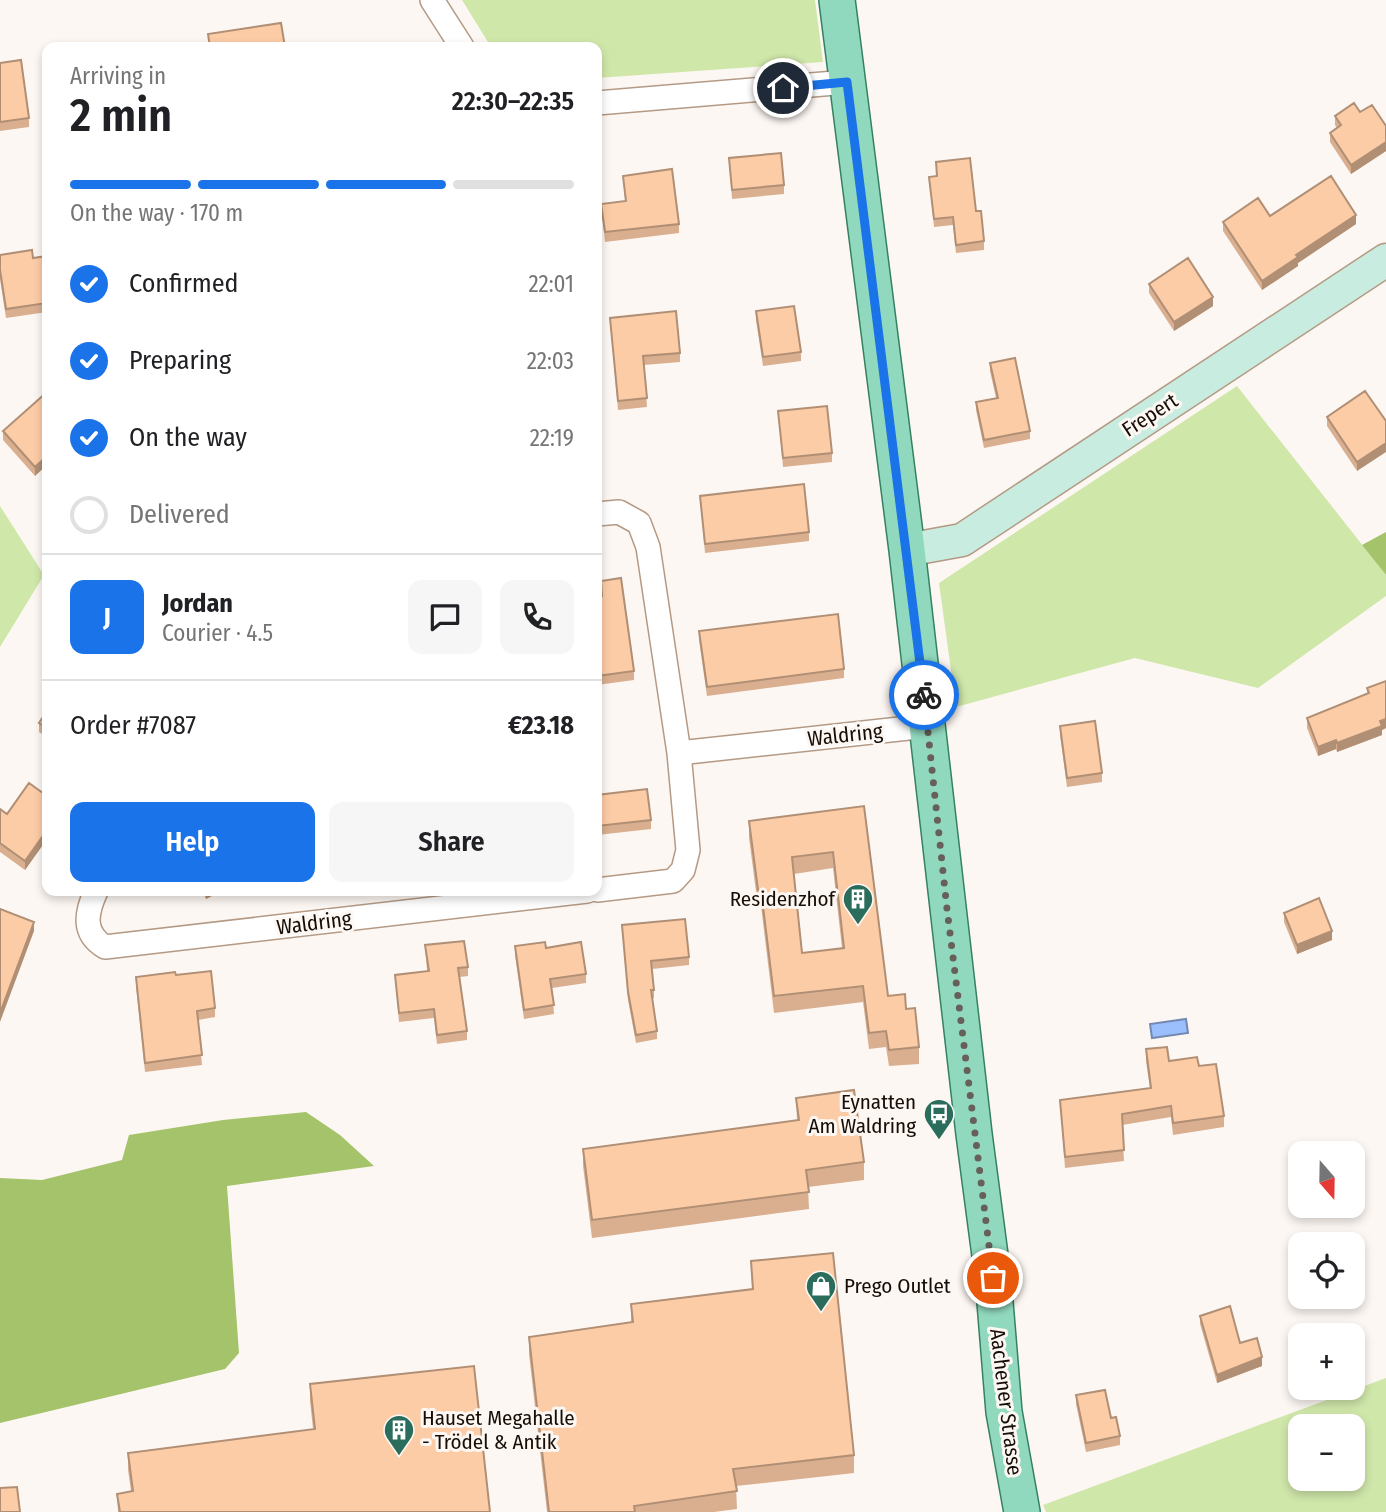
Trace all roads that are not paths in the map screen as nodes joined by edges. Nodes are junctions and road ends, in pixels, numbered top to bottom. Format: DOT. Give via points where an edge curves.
graph roads {
  1 [pos="432,0"];
  2 [pos="837,0"];
  3 [pos="459,42"];
  4 [pos="847,82"];
  5 [pos="602,103"];
  6 [pos="1386,260"];
  7 [pos="602,514"];
  8 [pos="907,550"];
  9 [pos="927,726"];
  10 [pos="679,753"];
  11 [pos="602,889"];
  12 [pos="94,896"];
  13 [pos="544,896"];
  14 [pos="1022,1512"];
  1 -- 3 [label="street"];
  2 -- 4 [label="main road, Aachener Strasse"];
  4 -- 5 [label="street"];
  4 -- 8 [label="main road, Aachener Strasse"];
  6 -- 8 [label="street, Frepert" via="962,540"];
  7 -- 10 [label="street" via="619,512 639,523 648,547"];
  8 -- 9 [label="main road, Aachener Strasse"];
  9 -- 10 [label="street, Waldring"];
  9 -- 14 [label="main road, Aachener Strasse" via="993,1278 1004,1412"];
  10 -- 11 [label="street" via="688,850 683,870 673,881"];
  12 -- 13 [label="street, Waldring" via="88,929 93,940 105,947"];
}
